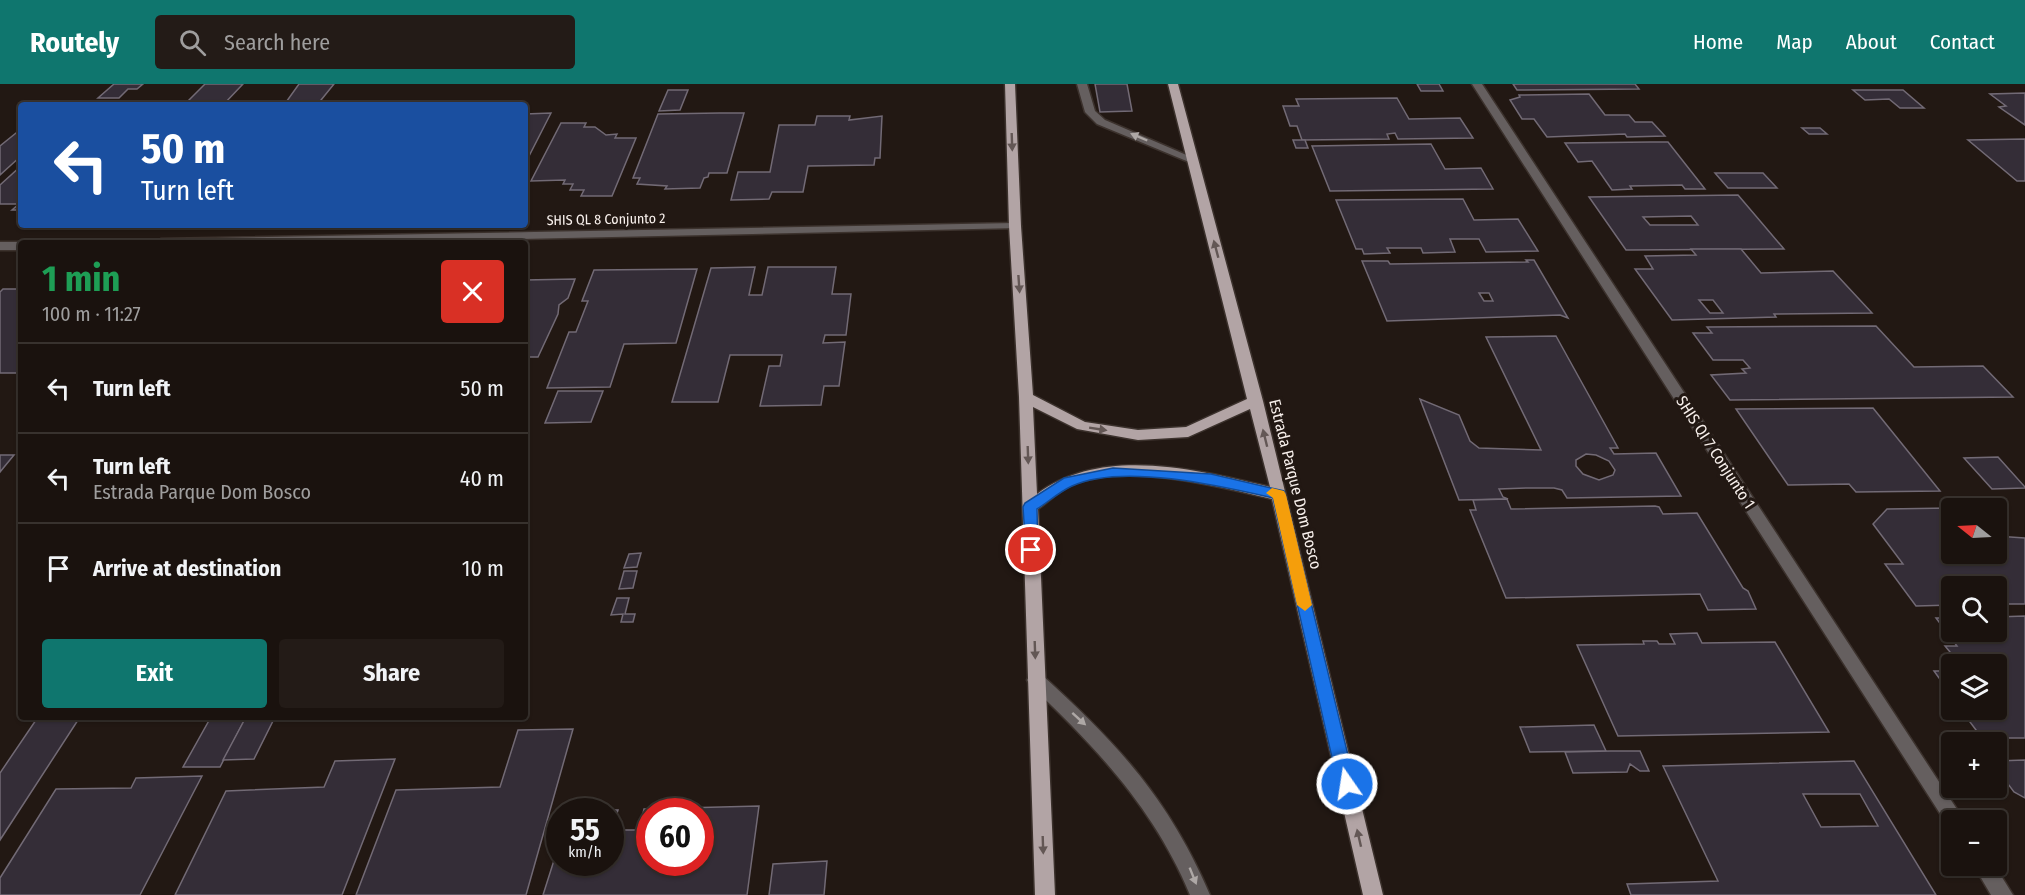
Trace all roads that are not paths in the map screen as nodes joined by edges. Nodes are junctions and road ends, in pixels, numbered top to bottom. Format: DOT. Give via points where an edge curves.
graph roads {
  1 [pos="1010,84"];
  2 [pos="1083,84"];
  3 [pos="1173,84"];
  4 [pos="1477,84"];
  5 [pos="1193,160"];
  6 [pos="1015,226"];
  7 [pos="362,240"];
  8 [pos="0,246"];
  9 [pos="18,246"];
  10 [pos="1026,397"];
  11 [pos="1256,401"];
  12 [pos="1279,495"];
  13 [pos="1030,507"];
  14 [pos="1036,680"];
  15 [pos="1949,810"];
  16 [pos="1991,876"];
  17 [pos="1045,895"];
  18 [pos="1200,895"];
  19 [pos="1373,895"];
  20 [pos="2003,895"];
  1 -- 6 [label="main road, one-way"];
  5 -- 2 [label="street, one-way" via="1101,122 1090,112"];
  3 -- 5 [label="main road, Estrada Parque Dom Bosco"];
  4 -- 15 [label="street, SHIS QI 7 Conjunto 1"];
  11 -- 5 [label="main road, Estrada Parque Dom Bosco, one-way"];
  6 -- 7 [label="street, SHIS QL 8 Conjunto 2"];
  6 -- 10 [label="main road, one-way"];
  8 -- 9 [label="street"];
  10 -- 11 [label="main road, one-way" via="1082,426 1138,435 1188,432"];
  10 -- 13 [label="main road, one-way"];
  12 -- 11 [label="main road, Estrada Parque Dom Bosco, one-way"];
  12 -- 13 [label="main road" via="1211,479 1113,472 1068,482"];
  19 -- 12 [label="main road, Estrada Parque Dom Bosco, one-way"];
  13 -- 14 [label="main road, one-way"];
  14 -- 17 [label="main road, one-way"];
  14 -- 18 [label="street, one-way" via="1092,730 1147,795 1191,870"];
  16 -- 20 [label="street"];
}
